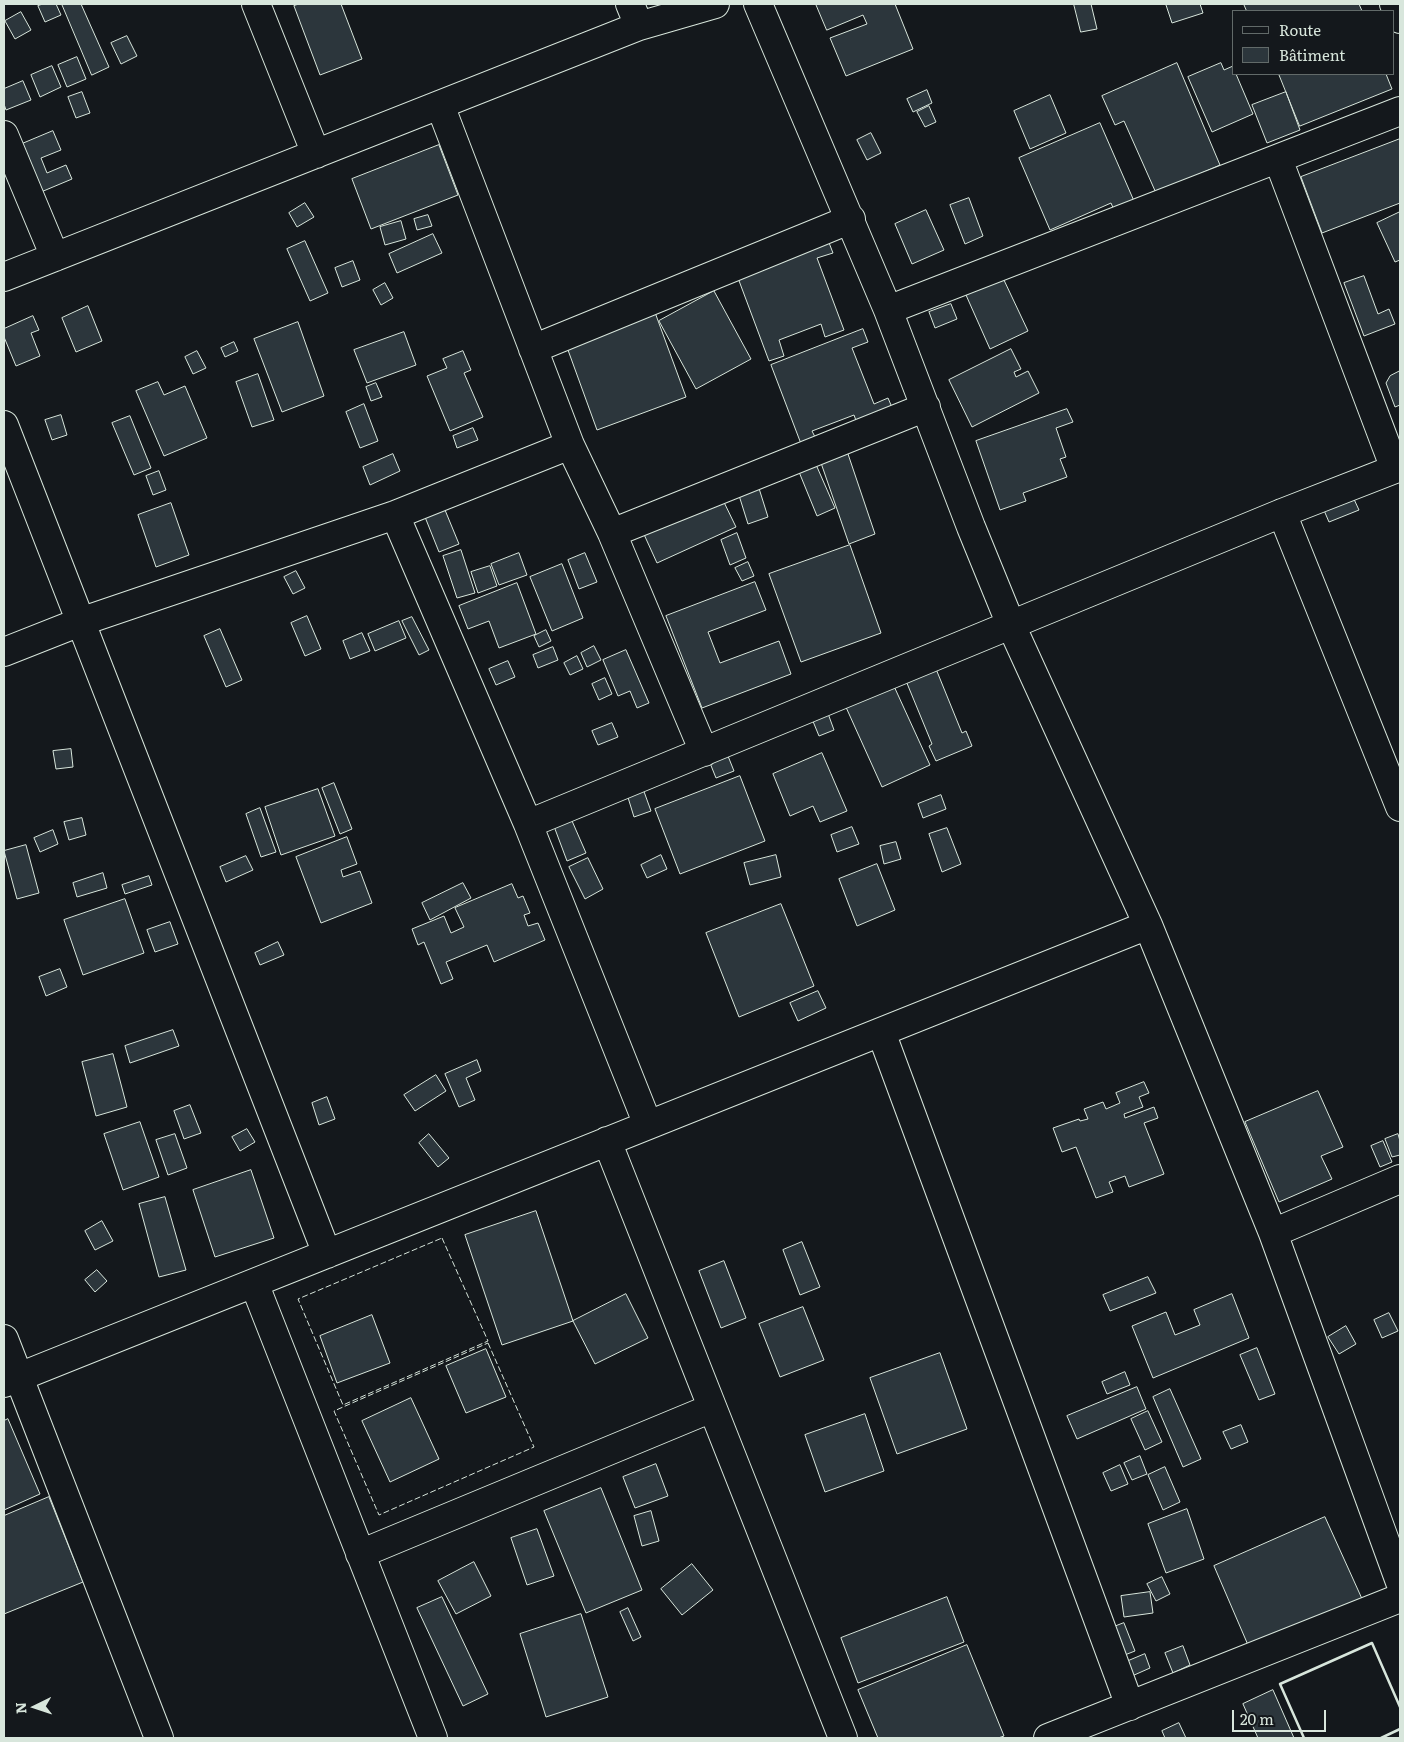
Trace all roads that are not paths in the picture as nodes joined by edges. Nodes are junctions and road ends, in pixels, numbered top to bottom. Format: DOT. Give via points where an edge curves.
graph roads {
  1 [pos="256,4"];
  2 [pos="715,4"];
  3 [pos="758,4"];
  4 [pos="1394,4"];
  5 [pos="635,15"];
  6 [pos="1400,19"];
  7 [pos="440,105"];
  8 [pos="1400,111"];
  9 [pos="4,136"];
  10 [pos="316,154"];
  11 [pos="1278,158"];
  12 [pos="851,219"];
  13 [pos="55,257"];
  14 [pos="4,277"];
  15 [pos="888,310"];
  16 [pos="533,348"];
  17 [pos="926,407"];
  18 [pos="4,425"];
  19 [pos="570,445"];
  20 [pos="1398,468"];
  21 [pos="1282,513"];
  22 [pos="395,515"];
  23 [pos="612,533"];
  24 [pos="80,622"];
  25 [pos="1011,625"];
  26 [pos="4,652"];
  27 [pos="704,752"];
  28 [pos="1399,803"];
  29 [pos="528,824"];
  30 [pos="1148,925"];
  31 [pos="881,1032"];
  32 [pos="648,1125"];
  33 [pos="607,1141"];
  34 [pos="1400,1178"];
  35 [pos="1272,1233"];
  36 [pos="327,1254"];
  37 [pos="254,1283"];
  38 [pos="4,1339"];
  39 [pos="11,1380"];
  40 [pos="712,1408"];
  41 [pos="360,1554"];
  42 [pos="1400,1582"];
  43 [pos="1400,1598"];
  44 [pos="1130,1706"];
  45 [pos="159,1738"];
  46 [pos="433,1738"];
  47 [pos="842,1738"];
  48 [pos="1048,1738"];
  1 -- 10 [label="street"];
  2 -- 5 [label="street"];
  3 -- 12 [label="street"];
  4 -- 6 [label="street"];
  5 -- 7 [label="street"];
  7 -- 10 [label="street"];
  7 -- 16 [label="street"];
  8 -- 11 [label="street"];
  9 -- 13 [label="street"];
  10 -- 13 [label="street"];
  11 -- 15 [label="street"];
  11 -- 20 [label="street"];
  12 -- 15 [label="street"];
  12 -- 16 [label="street"];
  13 -- 14 [label="street"];
  15 -- 17 [label="street"];
  16 -- 19 [label="street"];
  17 -- 23 [label="street"];
  17 -- 25 [label="street"];
  18 -- 24 [label="street"];
  19 -- 22 [label="street"];
  19 -- 23 [label="street"];
  20 -- 21 [label="street"];
  21 -- 25 [label="street"];
  21 -- 28 [label="street"];
  22 -- 24 [label="street"];
  22 -- 29 [label="street"];
  23 -- 27 [label="street"];
  24 -- 26 [label="street"];
  24 -- 36 [label="street"];
  25 -- 27 [label="street"];
  25 -- 30 [label="street"];
  27 -- 29 [label="street"];
  29 -- 32 [label="street"];
  30 -- 31 [label="street"];
  30 -- 35 [label="street"];
  31 -- 32 [label="street"];
  31 -- 44 [label="street"];
  32 -- 33 [label="street"];
  33 -- 36 [label="street"];
  33 -- 40 [label="street"];
  34 -- 35 [label="street"];
  35 -- 42 [label="street"];
  36 -- 37 [label="street"];
  37 -- 39 [label="street"];
  37 -- 41 [label="street"];
  38 -- 39 [label="street"];
  39 -- 45 [label="street"];
  40 -- 41 [label="street"];
  40 -- 47 [label="street"];
  41 -- 46 [label="street"];
  43 -- 44 [label="street"];
  44 -- 48 [label="street"];
}
